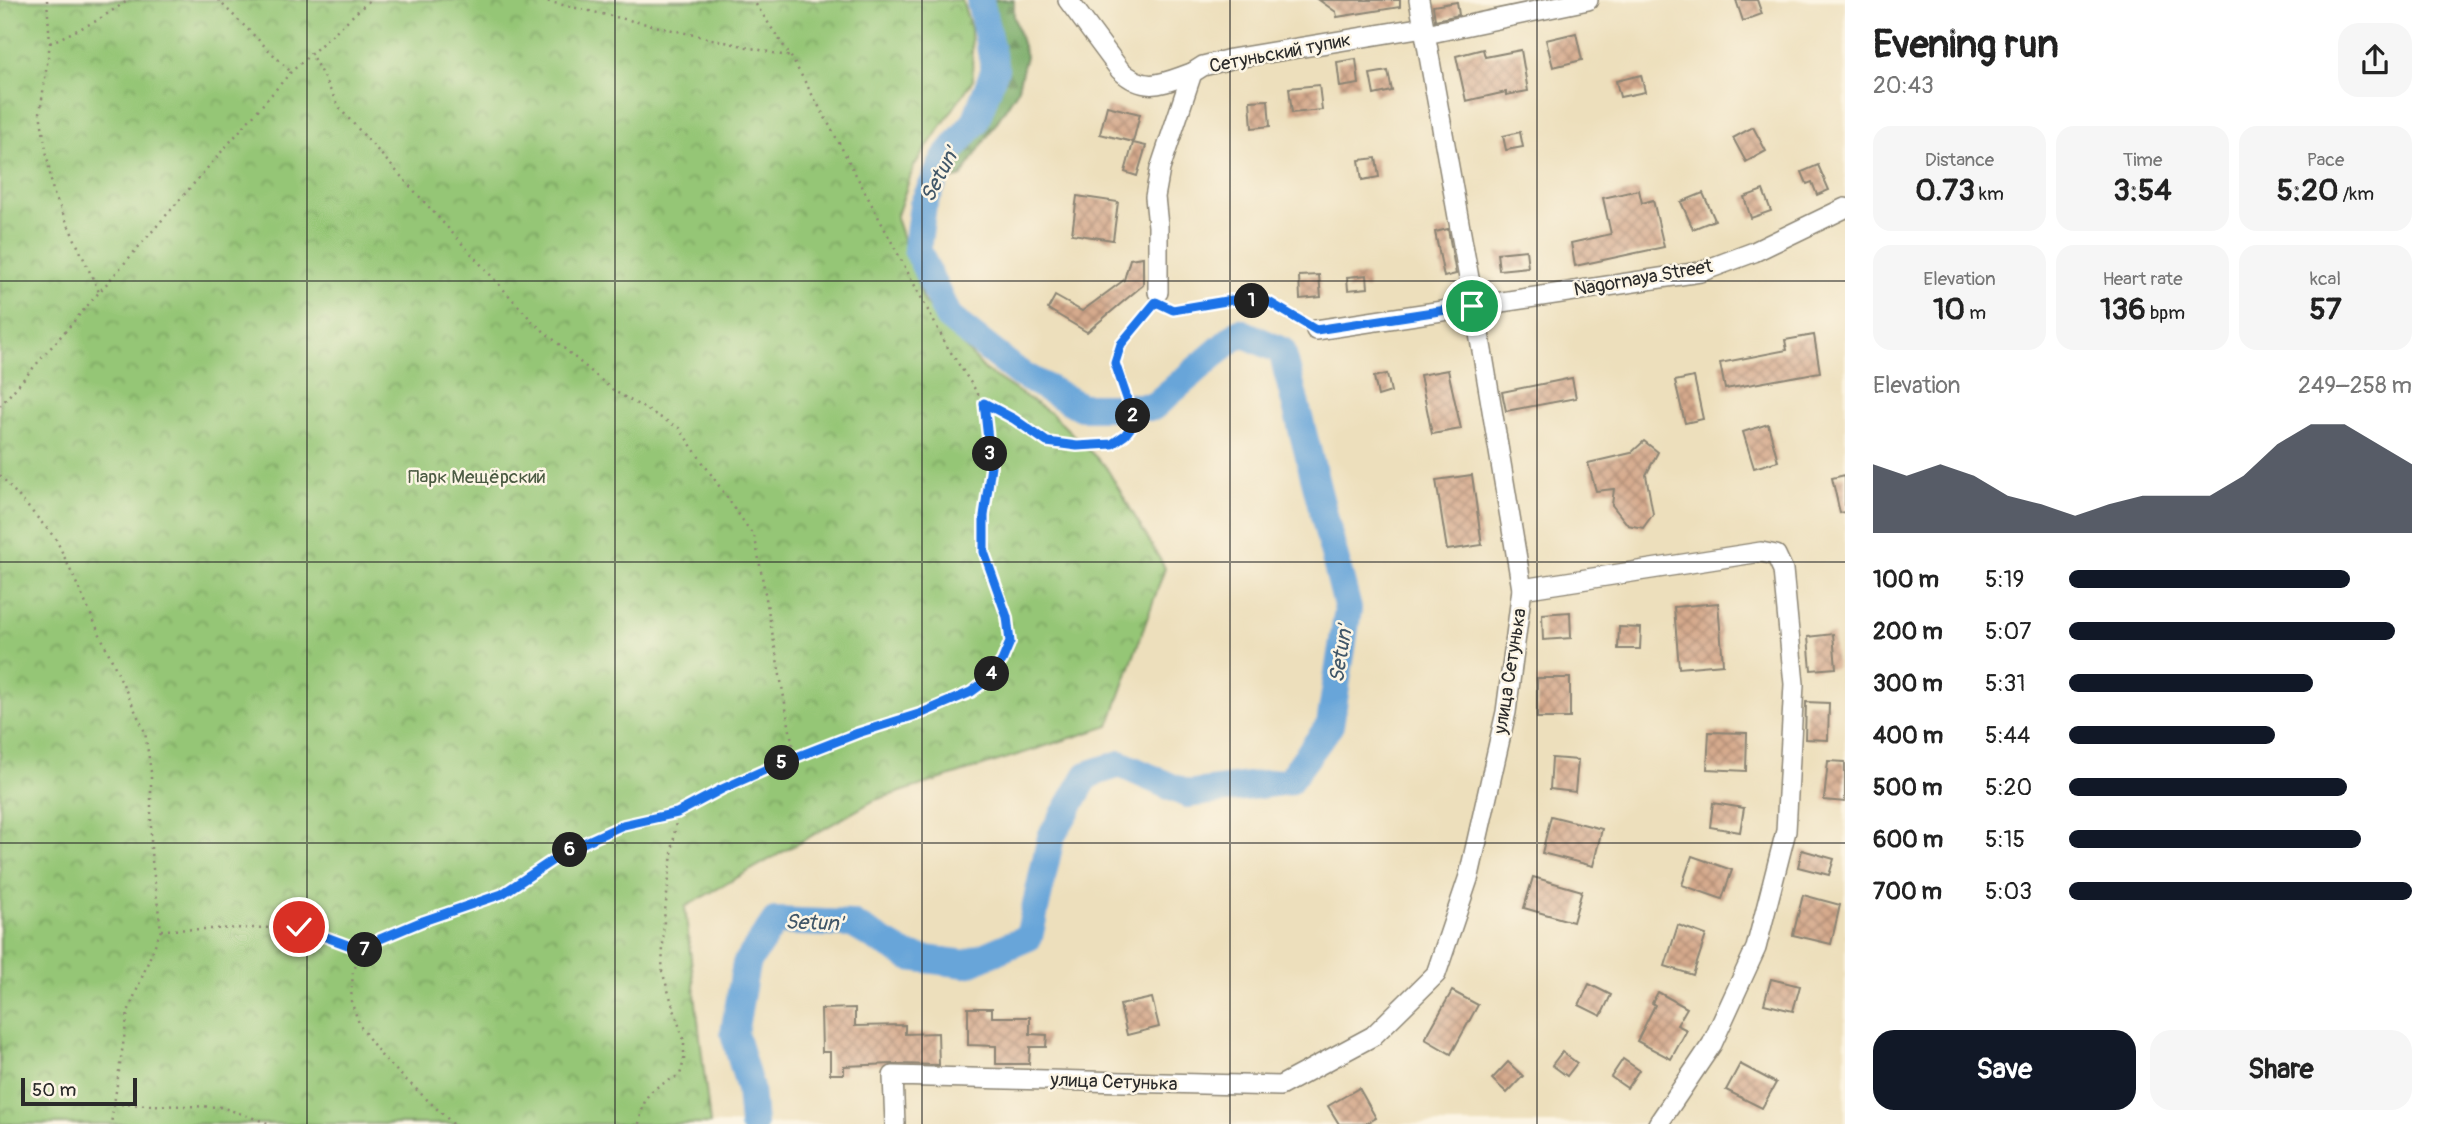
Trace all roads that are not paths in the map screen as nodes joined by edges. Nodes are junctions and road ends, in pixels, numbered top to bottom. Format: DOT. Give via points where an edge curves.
graph roads {
  1 [pos="1068,0"];
  2 [pos="1419,0"];
  3 [pos="1588,0"];
  4 [pos="1425,30"];
  5 [pos="1192,73"];
  6 [pos="1845,208"];
  7 [pos="1157,297"];
  8 [pos="1472,306"];
  9 [pos="1316,330"];
  10 [pos="1522,589"];
  11 [pos="895,1124"];
  12 [pos="1658,1124"];
  1 -- 5 [label="street" via="1130,79 1157,85"];
  2 -- 4 [label="street"];
  3 -- 4 [label="street, Сетуньский тупик"];
  4 -- 5 [label="street, Сетуньский тупик" via="1231,59"];
  4 -- 8 [label="street"];
  5 -- 7 [label="street, Сетуньский тупик" via="1155,197"];
  6 -- 8 [label="street, Nagornaya Street" via="1754,252 1700,272"];
  8 -- 9 [label="street, Nagornaya Street"];
  8 -- 10 [label="street"];
  10 -- 11 [label="street, улица Сетунька" via="1506,712 1465,888 1436,974 1373,1036 1280,1086 893,1076"];
  10 -- 12 [label="street, улица Сетунька" via="1761,552 1776,555 1783,570 1794,684 1786,831 1756,948 1712,1044"];
}
